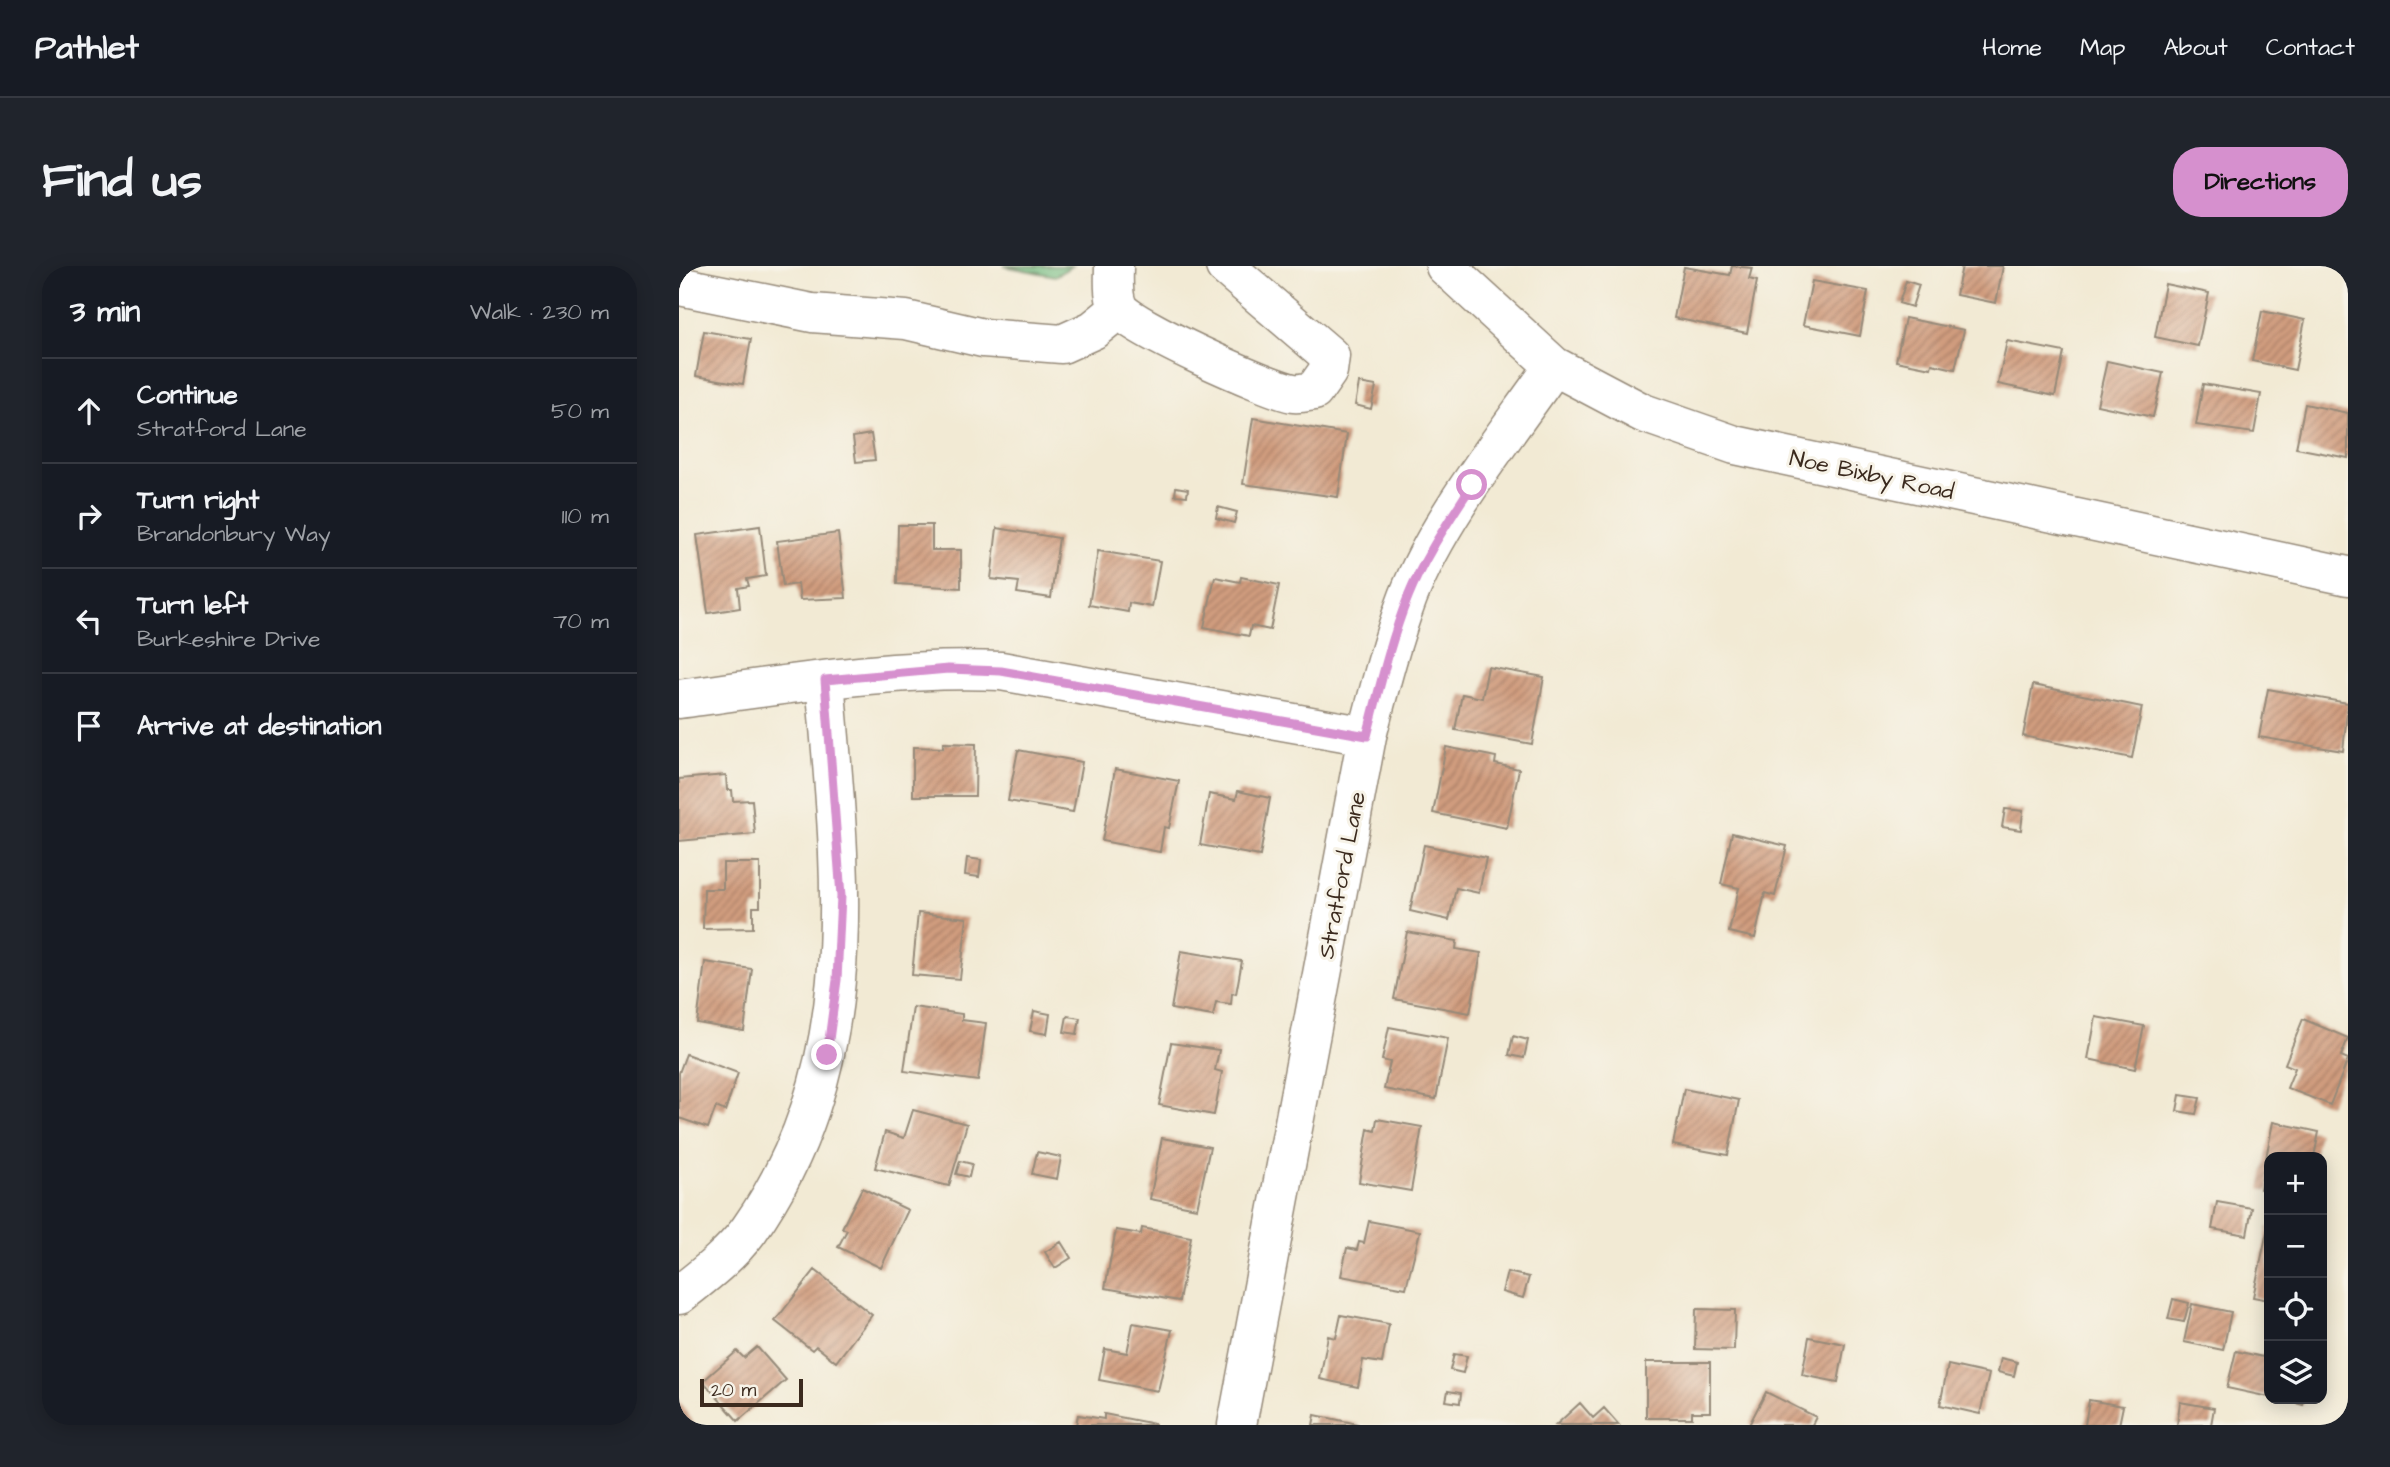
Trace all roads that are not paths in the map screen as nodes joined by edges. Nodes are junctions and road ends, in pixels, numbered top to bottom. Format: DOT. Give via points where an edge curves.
graph roads {
  1 [pos="1114,266"];
  2 [pos="1225,266"];
  3 [pos="1445,266"];
  4 [pos="679,286"];
  5 [pos="1119,309"];
  6 [pos="1554,366"];
  7 [pos="2348,576"];
  8 [pos="825,680"];
  9 [pos="679,699"];
  10 [pos="1367,736"];
  11 [pos="679,1295"];
  12 [pos="1237,1425"];
  1 -- 5 [label="street"];
  2 -- 5 [label="street" via="1330,356 1328,371 1314,391 1293,393 1254,378 1182,347"];
  3 -- 6 [label="street, Noe Bixby Road"];
  4 -- 5 [label="street" via="812,313 906,320 983,338 1062,344 1078,339"];
  6 -- 7 [label="street, Noe Bixby Road" via="1643,413 1735,444"];
  6 -- 10 [label="street, Stratford Lane" via="1436,541 1405,607"];
  8 -- 9 [label="street"];
  8 -- 10 [label="street" via="948,669 1001,671"];
  8 -- 11 [label="street" via="841,896 827,1055 806,1126 748,1231"];
  10 -- 12 [label="street, Stratford Lane"];
}
